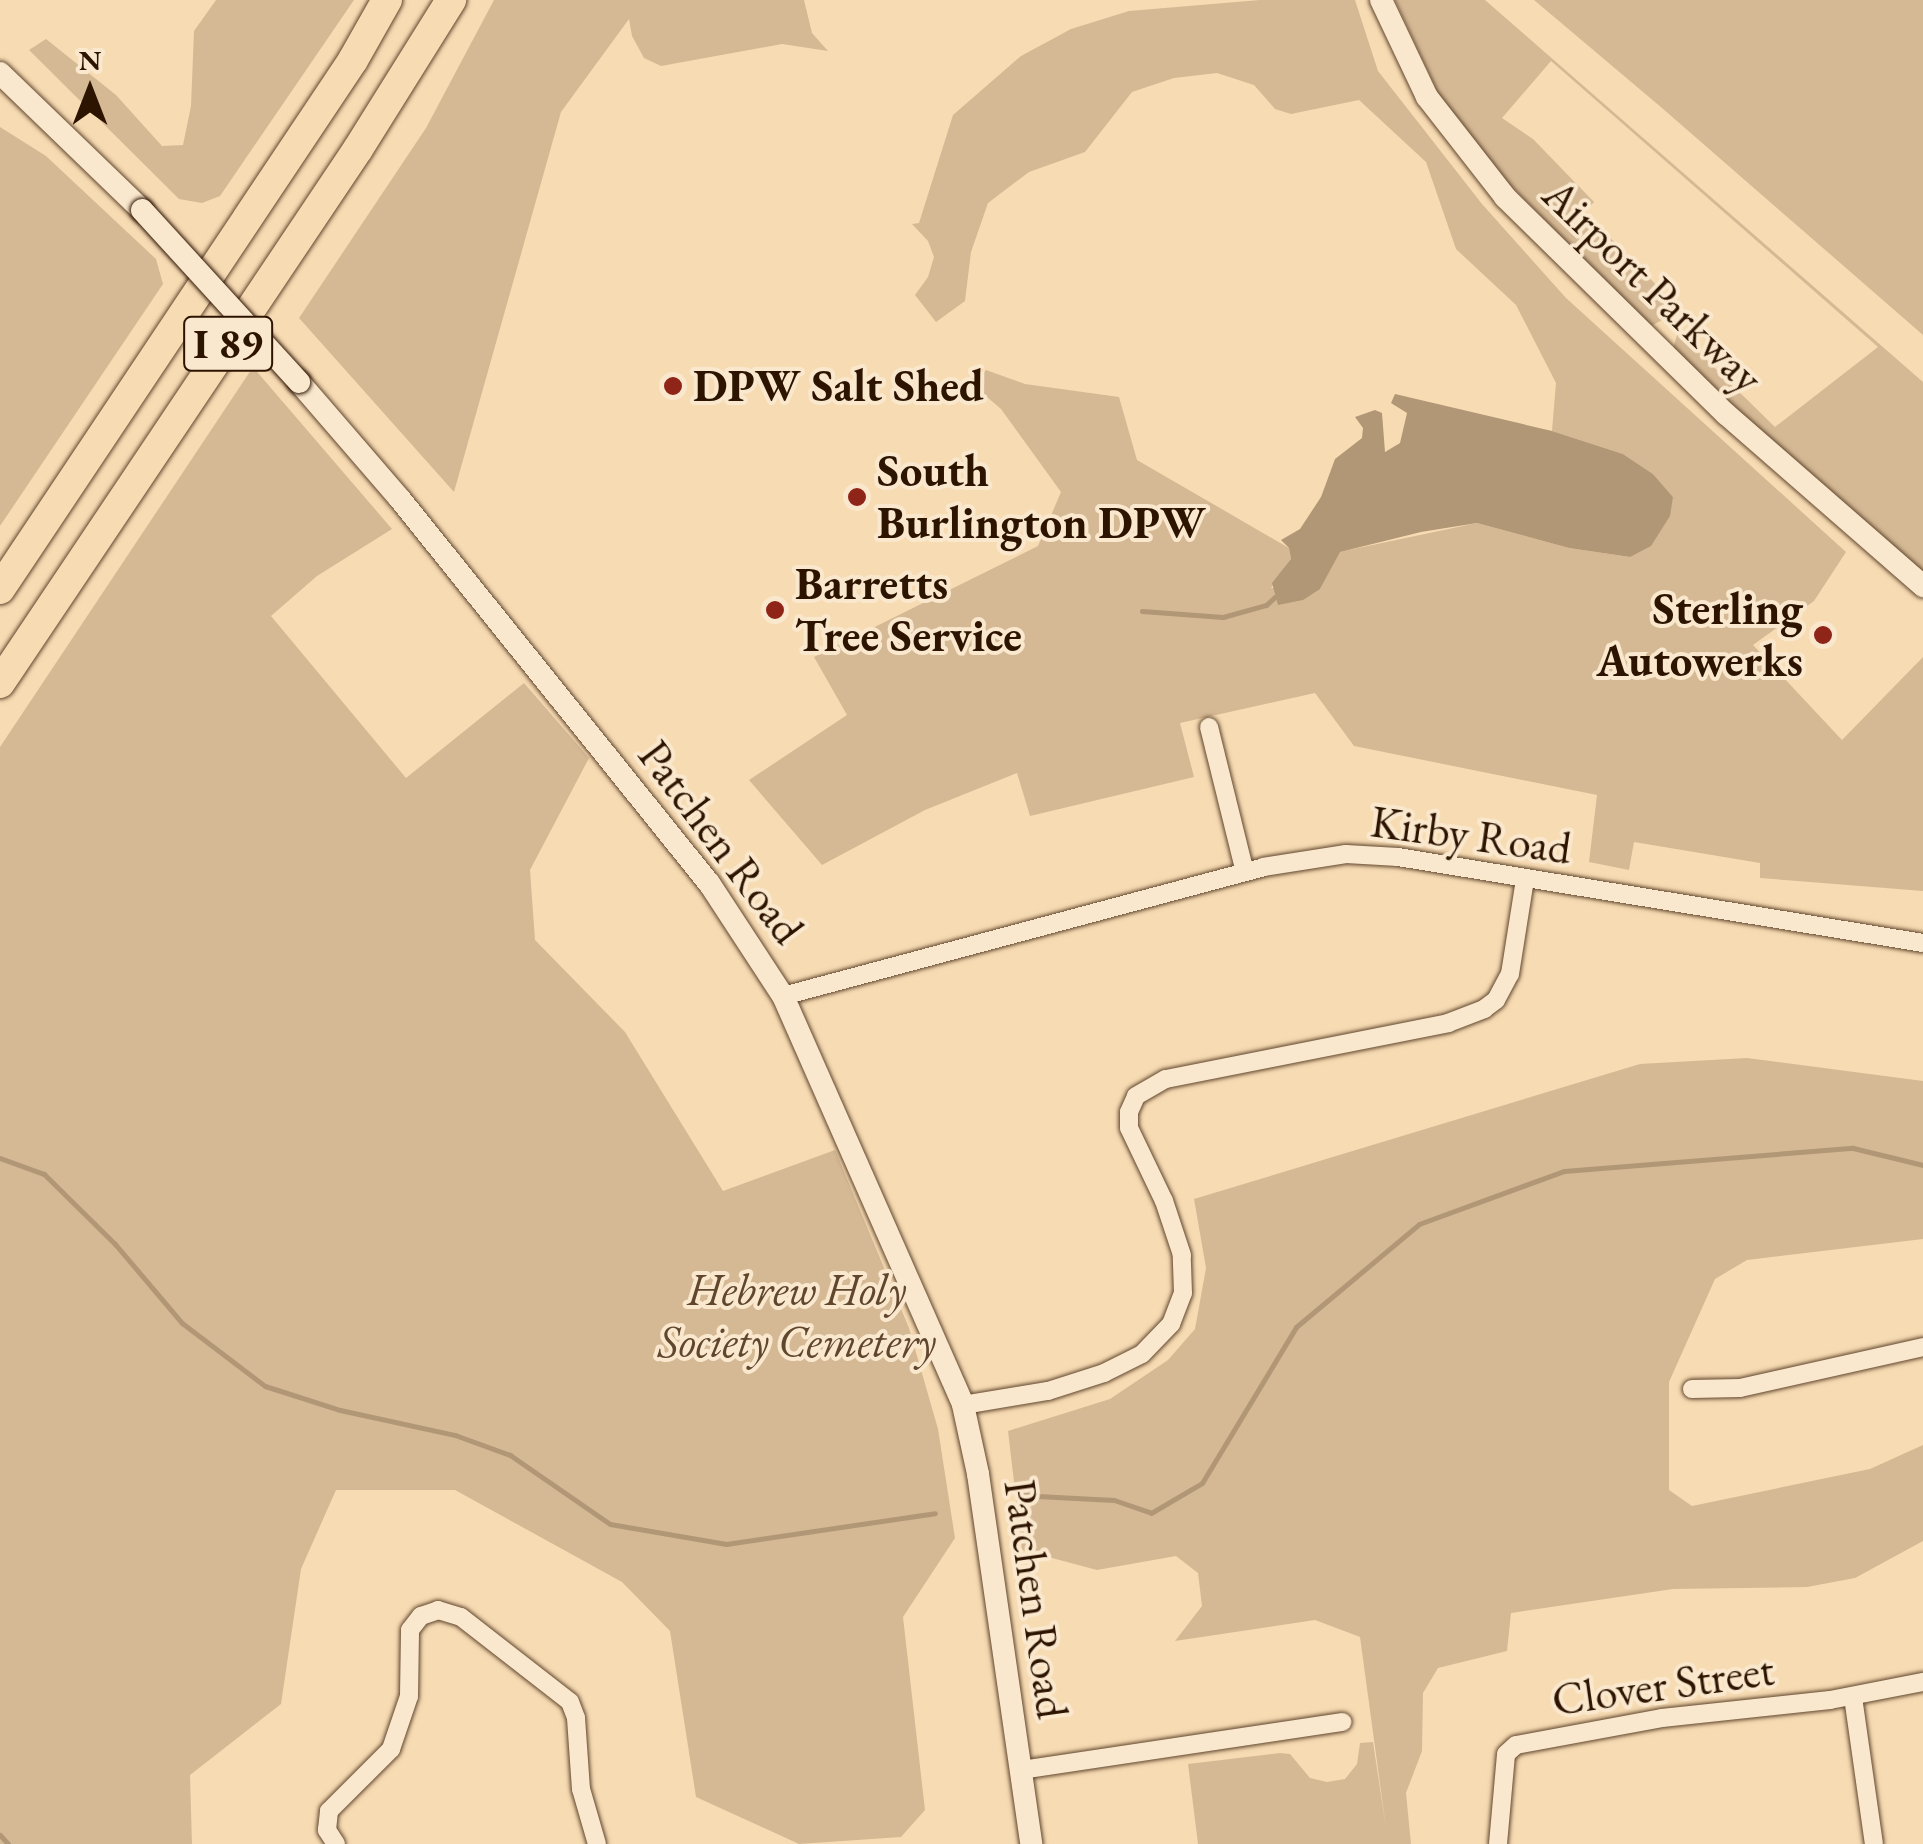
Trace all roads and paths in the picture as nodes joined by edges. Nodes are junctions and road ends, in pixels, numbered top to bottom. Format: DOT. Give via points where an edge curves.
graph roads {
  1 [pos="387,0"];
  2 [pos="450,0"];
  3 [pos="1381,0"];
  4 [pos="0,74"];
  5 [pos="1923,586"];
  6 [pos="0,589"];
  7 [pos="0,684"];
  8 [pos="1209,727"];
  9 [pos="1244,872"];
  10 [pos="1525,879"];
  11 [pos="1923,944"];
  12 [pos="783,996"];
  13 [pos="1923,1347"];
  14 [pos="1692,1388"];
  15 [pos="963,1405"];
  16 [pos="1923,1682"];
  17 [pos="1853,1697"];
  18 [pos="1342,1722"];
  19 [pos="1021,1770"];
  20 [pos="336,1844"];
  21 [pos="597,1844"];
  22 [pos="1031,1844"];
  23 [pos="1498,1844"];
  24 [pos="1874,1844"];
  1 -- 6 [label="highway, I 89"];
  2 -- 7 [label="highway, I 89" via="358,149"];
  3 -- 5 [label="street, Airport Parkway" via="1428,98 1506,198 1726,414"];
  4 -- 12 [label="street, Patchen Road, bridge" via="142,210 400,499 709,883"];
  8 -- 9 [label="street"];
  9 -- 10 [label="street, Kirby Road" via="1318,856 1374,854"];
  9 -- 12 [label="street, Kirby Road"];
  10 -- 11 [label="street, Kirby Road"];
  10 -- 15 [label="street" via="1510,974 1484,1009 1433,1027 1166,1080 1136,1096 1129,1128 1182,1255 1182,1293 1171,1324 1142,1354 1104,1373 1048,1391"];
  12 -- 15 [label="street, Patchen Road"];
  13 -- 14 [label="street" via="1740,1388"];
  15 -- 19 [label="street, Patchen Road"];
  16 -- 17 [label="street, Clover Street"];
  17 -- 23 [label="street, Clover Street" via="1662,1718 1509,1748"];
  17 -- 24 [label="street"];
  18 -- 19 [label="street"];
  19 -- 22 [label="street, Patchen Road"];
  20 -- 21 [label="street" via="327,1830 329,1811 391,1749 409,1696 410,1630 438,1610 461,1618 570,1702 581,1788"];
}
